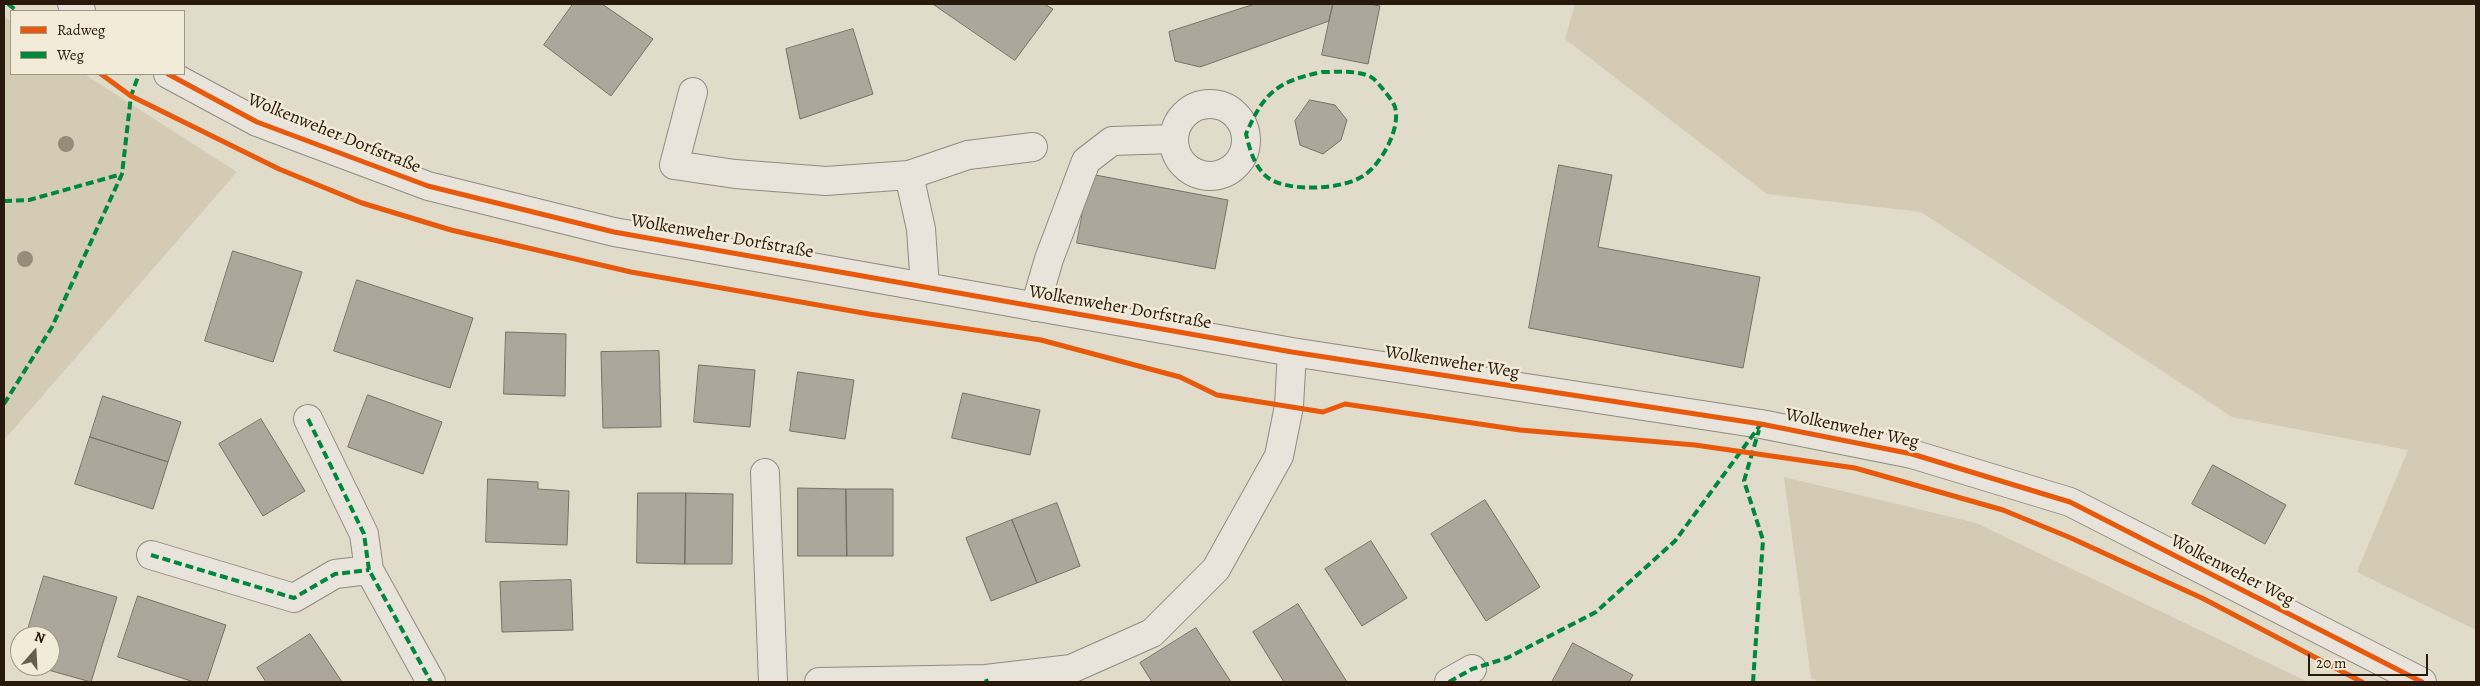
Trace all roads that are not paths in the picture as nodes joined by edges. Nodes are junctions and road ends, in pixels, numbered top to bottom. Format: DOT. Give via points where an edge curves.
graph roads {
  1 [pos="170,75"];
  2 [pos="693,92"];
  3 [pos="1174,139"];
  4 [pos="1033,147"];
  5 [pos="909,175"];
  6 [pos="925,287"];
  7 [pos="1035,307"];
  8 [pos="1292,352"];
  9 [pos="308,419"];
  10 [pos="765,473"];
  11 [pos="151,555"];
  12 [pos="370,570"];
  13 [pos="986,681"];
  14 [pos="431,682"];
  15 [pos="773,682"];
  16 [pos="819,682"];
  17 [pos="2422,682"];
  1 -- 6 [label="street, Wolkenweher Dorfstraße" via="257,122 428,186 614,232"];
  2 -- 5 [label="street" via="674,165 735,174 826,180"];
  3 -- 7 [label="street" via="1112,141 1086,161 1049,259"];
  4 -- 5 [label="street" via="968,155"];
  5 -- 6 [label="street" via="921,229"];
  6 -- 7 [label="street, Wolkenweher Dorfstraße"];
  7 -- 8 [label="street, Wolkenweher Dorfstraße"];
  8 -- 13 [label="street" via="1289,406 1279,456 1216,570 1152,633 1071,669"];
  8 -- 17 [label="street, Wolkenweher Weg" via="1761,424 1912,454 2070,502"];
  9 -- 12 [label="street" via="364,534"];
  10 -- 15 [label="street"];
  11 -- 12 [label="street" via="294,598 335,574"];
  12 -- 14 [label="street"];
  13 -- 16 [label="street"];
}
